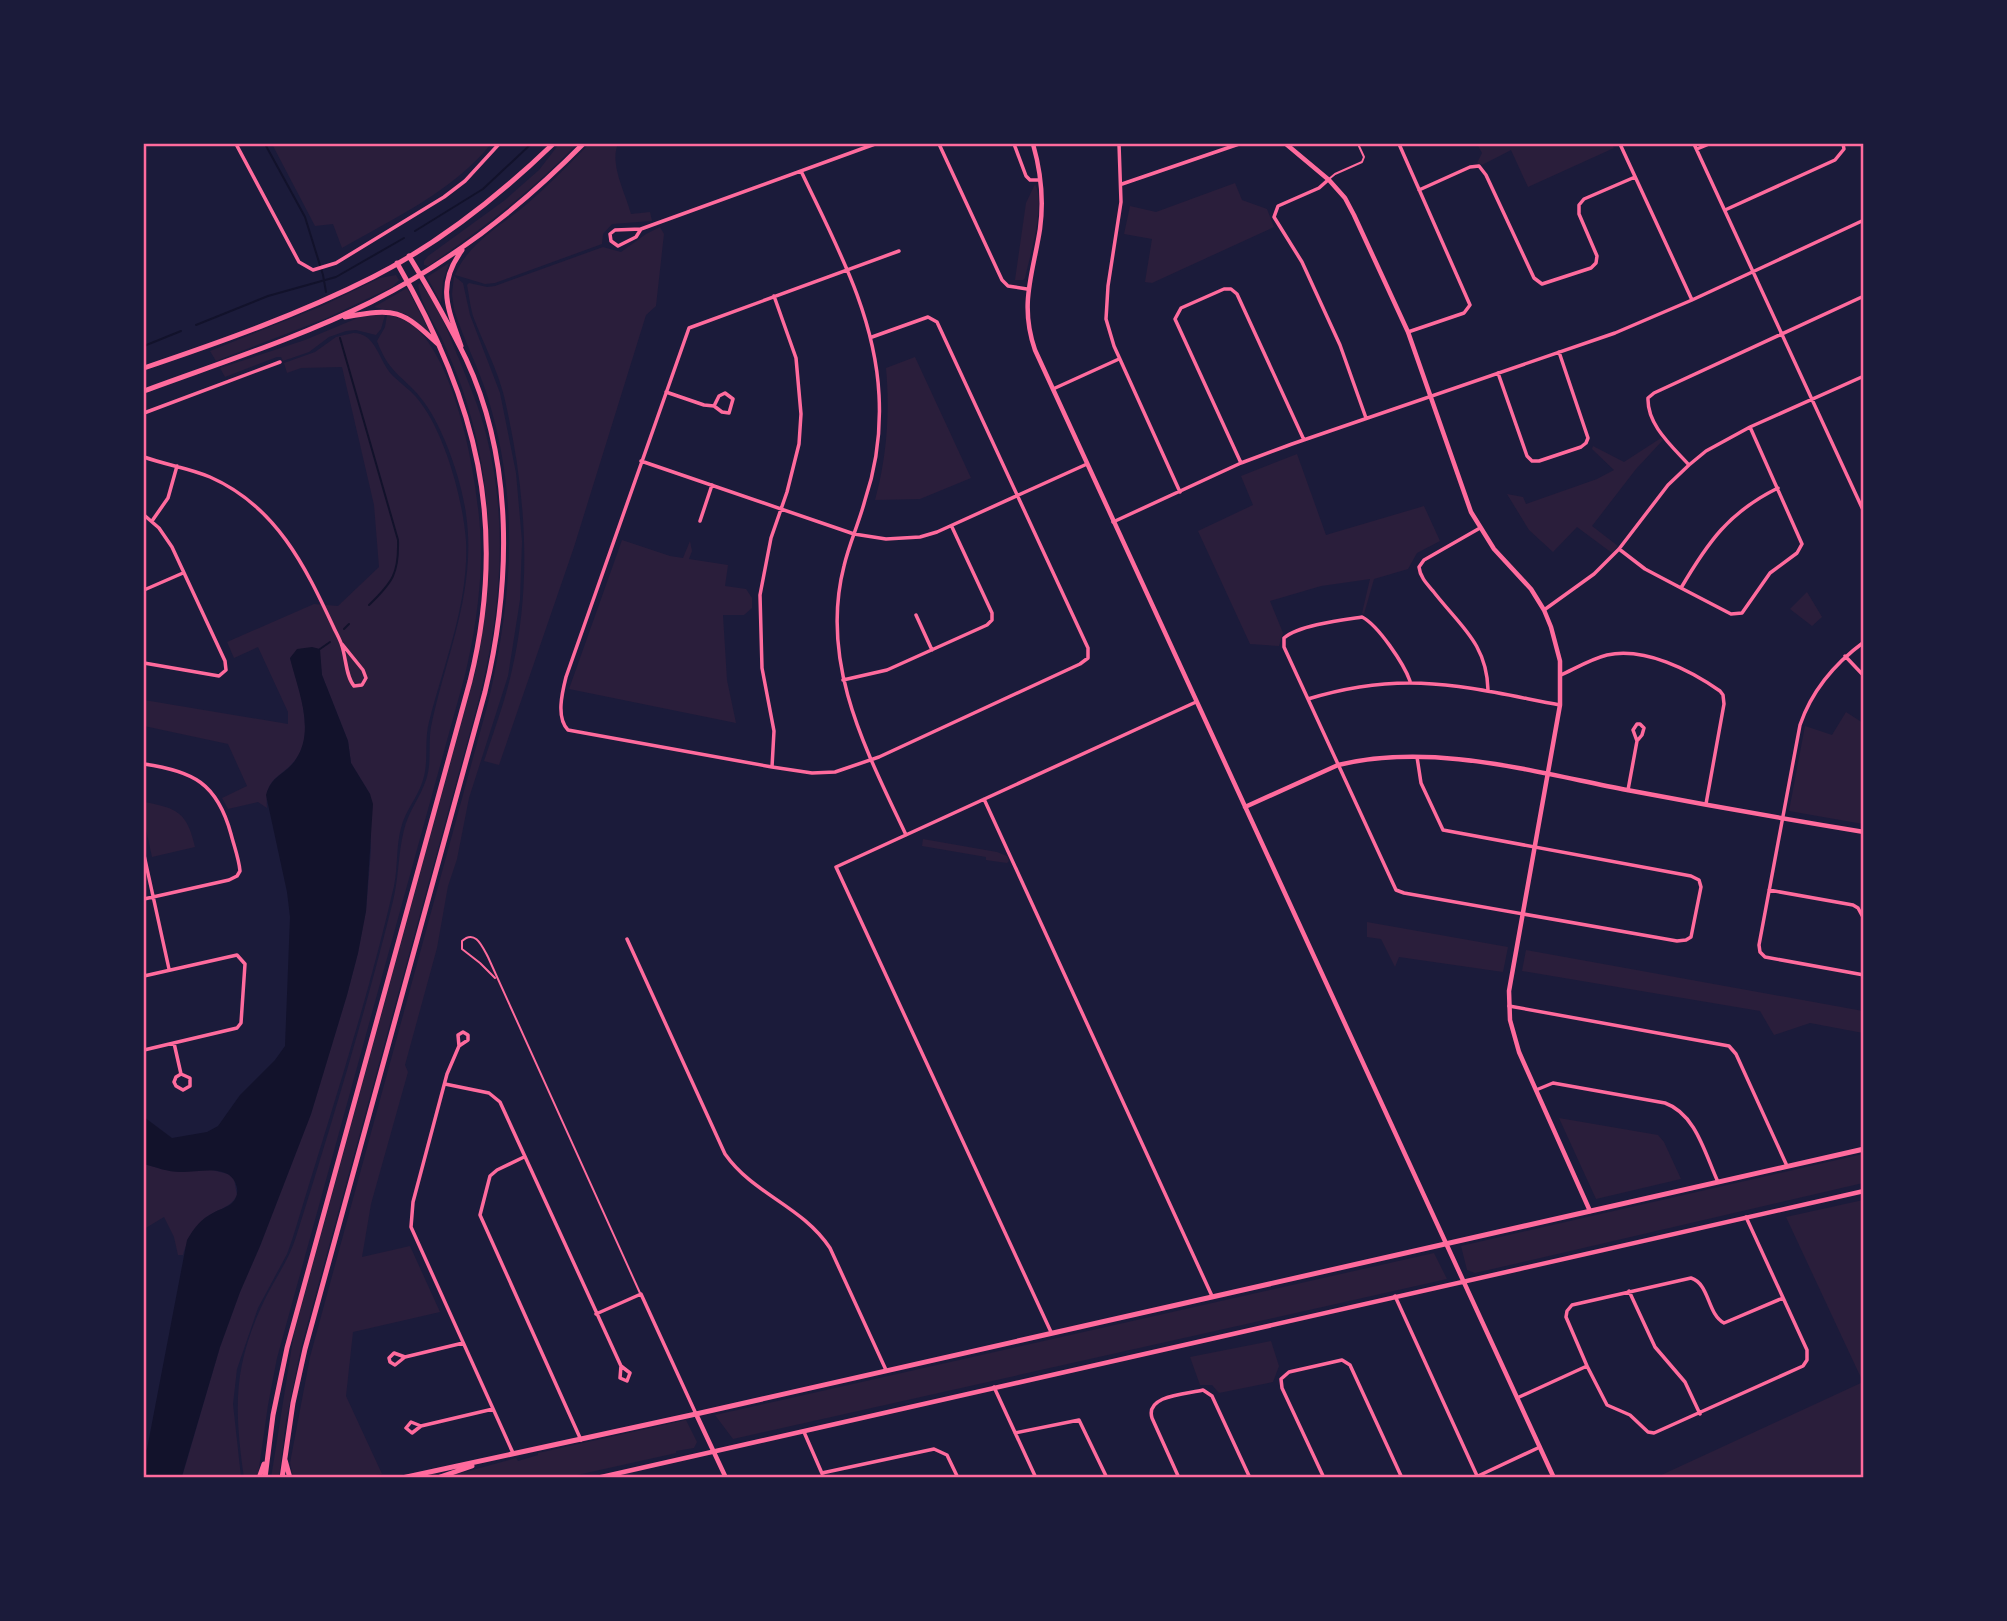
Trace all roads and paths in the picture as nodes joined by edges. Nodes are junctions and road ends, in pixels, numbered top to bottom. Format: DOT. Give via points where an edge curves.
graph roads {
  1 [pos="236,144"];
  2 [pos="499,144"];
  3 [pos="553,144"];
  4 [pos="583,144"];
  5 [pos="875,144"];
  6 [pos="939,144"];
  7 [pos="1014,144"];
  8 [pos="1033,144"];
  9 [pos="1119,144"];
  10 [pos="1239,144"];
  11 [pos="1286,144"];
  12 [pos="1358,144"];
  13 [pos="1399,144"];
  14 [pos="1620,144"];
  15 [pos="1694,144"];
  16 [pos="1709,144"];
  17 [pos="1843,144"];
  18 [pos="1697,149"];
  19 [pos="801,171"];
  20 [pos="1635,177"];
  21 [pos="1041,180"];
  22 [pos="1329,180"];
  23 [pos="1121,184"];
  24 [pos="1419,190"];
  25 [pos="1725,210"];
  26 [pos="1864,220"];
  27 [pos="641,229"];
  28 [pos="468,244"];
  29 [pos="899,251"];
  30 [pos="409,256"];
  31 [pos="397,263"];
  32 [pos="848,269"];
  33 [pos="1753,272"];
  34 [pos="420,275"];
  35 [pos="408,282"];
  36 [pos="1027,289"];
  37 [pos="774,296"];
  38 [pos="1864,296"];
  39 [pos="1692,300"];
  40 [pos="335,319"];
  41 [pos="1408,332"];
  42 [pos="1780,334"];
  43 [pos="872,337"];
  44 [pos="442,348"];
  45 [pos="1559,351"];
  46 [pos="466,359"];
  47 [pos="1119,359"];
  48 [pos="280,362"];
  49 [pos="144,368"];
  50 [pos="1498,373"];
  51 [pos="1864,376"];
  52 [pos="1053,389"];
  53 [pos="144,391"];
  54 [pos="665,392"];
  55 [pos="1430,396"];
  56 [pos="1812,400"];
  57 [pos="714,406"];
  58 [pos="144,414"];
  59 [pos="1366,418"];
  60 [pos="1750,427"];
  61 [pos="1304,440"];
  62 [pos="144,457"];
  63 [pos="641,461"];
  64 [pos="1241,463"];
  65 [pos="1087,464"];
  66 [pos="1689,465"];
  67 [pos="177,466"];
  68 [pos="712,485"];
  69 [pos="1778,488"];
  70 [pos="1180,492"];
  71 [pos="1017,496"];
  72 [pos="780,509"];
  73 [pos="1864,512"];
  74 [pos="144,515"];
  75 [pos="152,521"];
  76 [pos="700,521"];
  77 [pos="1113,522"];
  78 [pos="952,527"];
  79 [pos="1480,528"];
  80 [pos="854,534"];
  81 [pos="1619,548"];
  82 [pos="183,573"];
  83 [pos="1681,588"];
  84 [pos="144,590"];
  85 [pos="1544,610"];
  86 [pos="916,615"];
  87 [pos="1864,642"];
  88 [pos="342,645"];
  89 [pos="932,650"];
  90 [pos="1845,656"];
  91 [pos="144,663"];
  92 [pos="1562,675"];
  93 [pos="1864,676"];
  94 [pos="843,680"];
  95 [pos="1409,681"];
  96 [pos="1488,690"];
  97 [pos="1308,699"];
  98 [pos="1196,702"];
  99 [pos="1560,705"];
  100 [pos="1637,741"];
  101 [pos="1417,755"];
  102 [pos="871,760"];
  103 [pos="144,764"];
  104 [pos="1338,765"];
  105 [pos="772,767"];
  106 [pos="1547,774"];
  107 [pos="1628,790"];
  108 [pos="984,799"];
  109 [pos="1706,804"];
  110 [pos="1245,807"];
  111 [pos="1781,818"];
  112 [pos="1864,832"];
  113 [pos="906,835"];
  114 [pos="1535,848"];
  115 [pos="144,855"];
  116 [pos="1769,890"];
  117 [pos="153,897"];
  118 [pos="144,899"];
  119 [pos="1523,913"];
  120 [pos="1864,919"];
  121 [pos="627,939"];
  122 [pos="169,970"];
  123 [pos="144,975"];
  124 [pos="1864,975"];
  125 [pos="495,978"];
  126 [pos="1508,1006"];
  127 [pos="174,1043"];
  128 [pos="459,1046"];
  129 [pos="144,1050"];
  130 [pos="181,1074"];
  131 [pos="445,1084"];
  132 [pos="1536,1090"];
  133 [pos="1864,1149"];
  134 [pos="525,1156"];
  135 [pos="1787,1166"];
  136 [pos="1718,1182"];
  137 [pos="1864,1191"];
  138 [pos="1590,1210"];
  139 [pos="1746,1217"];
  140 [pos="1446,1244"];
  141 [pos="1464,1282"];
  142 [pos="1629,1291"];
  143 [pos="641,1294"];
  144 [pos="1212,1296"];
  145 [pos="1395,1296"];
  146 [pos="1783,1298"];
  147 [pos="596,1314"];
  148 [pos="1051,1332"];
  149 [pos="463,1343"];
  150 [pos="405,1357"];
  151 [pos="621,1366"];
  152 [pos="1587,1366"];
  153 [pos="886,1370"];
  154 [pos="993,1387"];
  155 [pos="1517,1398"];
  156 [pos="493,1409"];
  157 [pos="696,1414"];
  158 [pos="1700,1414"];
  159 [pos="421,1426"];
  160 [pos="803,1431"];
  161 [pos="1015,1433"];
  162 [pos="581,1440"];
  163 [pos="1539,1447"];
  164 [pos="714,1451"];
  165 [pos="268,1454"];
  166 [pos="513,1455"];
  167 [pos="285,1458"];
  168 [pos="481,1462"];
  169 [pos="823,1476"];
  170 [pos="1478,1477"];
  171 [pos="259,1478"];
  172 [pos="265,1478"];
  173 [pos="282,1478"];
  174 [pos="290,1478"];
  175 [pos="402,1478"];
  176 [pos="437,1478"];
  177 [pos="597,1478"];
  178 [pos="726,1478"];
  179 [pos="958,1478"];
  180 [pos="1036,1478"];
  181 [pos="1107,1478"];
  182 [pos="1179,1478"];
  183 [pos="1250,1478"];
  184 [pos="1324,1478"];
  185 [pos="1402,1478"];
  186 [pos="1554,1478"];
  1 -- 2 [label="street" via="299,262 313,270 327,267 444,197"];
  3 -- 30 [label="main road" via="482,206"];
  4 -- 28 [label="main road" via="527,198"];
  5 -- 19 [label="street"];
  6 -- 36 [label="street" via="1002,280 1008,286"];
  7 -- 21 [label="street" via="1026,176"];
  8 -- 21 [label="street"];
  9 -- 23 [label="street"];
  10 -- 23 [label="street"];
  11 -- 22 [label="street"];
  12 -- 22 [label="lane" via="1362,162"];
  13 -- 24 [label="street"];
  14 -- 20 [label="street"];
  15 -- 18 [label="street"];
  16 -- 18 [label="street"];
  17 -- 25 [label="street" via="1835,160"];
  18 -- 25 [label="street"];
  19 -- 27 [label="street"];
  19 -- 32 [label="street"];
  20 -- 24 [label="street" via="1578,205 1596,263 1542,284 1534,278 1479,166"];
  20 -- 39 [label="street"];
  21 -- 36 [label="street" via="1040,228"];
  22 -- 41 [label="street" via="1350,206"];
  22 -- 59 [label="street" via="1278,206 1274,216 1302,262 1340,345"];
  23 -- 47 [label="street" via="1106,319"];
  24 -- 41 [label="street" via="1470,305 1464,313"];
  25 -- 33 [label="street"];
  26 -- 33 [label="street"];
  27 -- 27 [label="street" via="615,230 611,241 618,246"];
  28 -- 34 [label="main road"];
  28 -- 46 [label="main road" via="452,267 446,290"];
  29 -- 32 [label="street"];
  30 -- 31 [label="main road"];
  30 -- 34 [label="main road"];
  31 -- 35 [label="main road"];
  31 -- 49 [label="main road" via="311,306"];
  32 -- 37 [label="street"];
  32 -- 43 [label="street"];
  33 -- 39 [label="street"];
  33 -- 42 [label="street"];
  34 -- 35 [label="main road"];
  34 -- 46 [label="main road"];
  35 -- 40 [label="main road"];
  35 -- 44 [label="main road"];
  36 -- 52 [label="street" via="1029,333"];
  37 -- 54 [label="street" via="689,328"];
  37 -- 72 [label="street" via="796,358 801,399 799,444"];
  38 -- 42 [label="street"];
  39 -- 45 [label="street"];
  40 -- 44 [label="main road" via="380,311 396,313"];
  40 -- 53 [label="main road"];
  41 -- 55 [label="street"];
  42 -- 56 [label="street"];
  42 -- 66 [label="street" via="1648,398 1657,428"];
  43 -- 71 [label="street" via="928,317 937,322"];
  43 -- 80 [label="street" via="879,397 877,449"];
  44 -- 165 [label="main road" via="464,406 482,486 486,565 480,635 287,1348"];
  45 -- 50 [label="street"];
  45 -- 50 [label="street" via="1588,435 1581,447 1530,460"];
  46 -- 167 [label="main road" via="487,424 501,502 503,578 495,647 310,1327"];
  47 -- 52 [label="street"];
  47 -- 70 [label="street"];
  48 -- 58 [label="street"];
  50 -- 55 [label="street"];
  51 -- 56 [label="street"];
  52 -- 65 [label="street"];
  54 -- 57 [label="street"];
  54 -- 63 [label="street"];
  55 -- 59 [label="street"];
  55 -- 79 [label="street"];
  56 -- 60 [label="street"];
  56 -- 73 [label="street"];
  57 -- 57 [label="street" via="725,393 733,399 729,413"];
  59 -- 61 [label="street"];
  60 -- 66 [label="street"];
  60 -- 69 [label="street"];
  61 -- 64 [label="street"];
  61 -- 64 [label="street" via="1237,294 1224,289 1181,308 1175,319"];
  62 -- 67 [label="street"];
  63 -- 68 [label="street"];
  63 -- 105 [label="street" via="566,677 563,723 573,731"];
  64 -- 70 [label="street"];
  65 -- 71 [label="street"];
  65 -- 77 [label="street"];
  66 -- 81 [label="street"];
  67 -- 75 [label="street" via="168,498"];
  67 -- 88 [label="street" via="230,487 275,526 299,556"];
  68 -- 72 [label="street"];
  68 -- 76 [label="street"];
  69 -- 83 [label="street" via="1728,521"];
  69 -- 83 [label="street" via="1802,547 1770,573 1742,613 1731,614"];
  70 -- 77 [label="street"];
  71 -- 78 [label="street"];
  71 -- 102 [label="street" via="1088,658"];
  72 -- 80 [label="street"];
  72 -- 105 [label="street" via="766,556 759,619 774,732"];
  74 -- 75 [label="street"];
  75 -- 82 [label="street" via="169,541"];
  77 -- 98 [label="street"];
  78 -- 80 [label="street" via="920,537"];
  78 -- 89 [label="street" via="992,617 987,625"];
  79 -- 85 [label="street"];
  79 -- 96 [label="street" via="1424,561 1419,572 1480,650"];
  80 -- 94 [label="street" via="838,605"];
  81 -- 83 [label="street" via="1645,569"];
  81 -- 85 [label="street" via="1594,574"];
  82 -- 84 [label="street"];
  82 -- 91 [label="street" via="226,670 219,676"];
  85 -- 92 [label="street"];
  86 -- 89 [label="street"];
  87 -- 90 [label="street"];
  88 -- 88 [label="street" via="350,681 362,685 366,678 363,670"];
  89 -- 94 [label="street" via="881,672"];
  90 -- 93 [label="street"];
  90 -- 111 [label="street" via="1816,690 1802,719"];
  92 -- 99 [label="street"];
  92 -- 109 [label="street" via="1601,657 1636,654 1659,659 1720,691 1724,704"];
  94 -- 102 [label="street"];
  95 -- 96 [label="street"];
  95 -- 97 [label="street" via="1356,686"];
  95 -- 97 [label="street" via="1396,654 1362,617 1311,627 1284,638 1284,648"];
  96 -- 99 [label="street"];
  97 -- 104 [label="street"];
  98 -- 108 [label="street"];
  98 -- 110 [label="street"];
  99 -- 106 [label="street"];
  100 -- 107 [label="street"];
  101 -- 104 [label="street"];
  101 -- 106 [label="street"];
  101 -- 114 [label="street" via="1421,783 1443,830"];
  102 -- 105 [label="street" via="824,774"];
  102 -- 113 [label="street"];
  103 -- 117 [label="street" via="184,772 212,792 227,818 240,872 233,878"];
  104 -- 110 [label="street"];
  104 -- 119 [label="street" via="1396,890"];
  106 -- 107 [label="street"];
  106 -- 114 [label="street"];
  107 -- 109 [label="street"];
  108 -- 113 [label="street"];
  108 -- 144 [label="street"];
  109 -- 111 [label="street"];
  110 -- 140 [label="street"];
  111 -- 112 [label="street"];
  111 -- 116 [label="street"];
  113 -- 148 [label="street" via="836,867"];
  114 -- 119 [label="street"];
  114 -- 119 [label="street" via="1699,880 1693,932 1681,941"];
  115 -- 117 [label="street"];
  116 -- 120 [label="street" via="1853,905"];
  116 -- 124 [label="street" via="1759,945 1762,956"];
  117 -- 118 [label="street"];
  117 -- 122 [label="street"];
  119 -- 126 [label="street"];
  121 -- 153 [label="street" via="725,1154 742,1175 803,1216 822,1236"];
  122 -- 123 [label="street"];
  122 -- 127 [label="street" via="237,955 245,964 237,1028"];
  125 -- 125 [label="lane" via="478,939 471,936 461,941 462,949"];
  125 -- 143 [label="lane"];
  126 -- 132 [label="street" via="1513,1034"];
  126 -- 135 [label="street" via="1729,1046"];
  127 -- 129 [label="street"];
  127 -- 130 [label="street"];
  128 -- 131 [label="street"];
  130 -- 130 [label="street" via="174,1082 183,1090 191,1082"];
  131 -- 134 [label="street" via="497,1097"];
  131 -- 149 [label="street" via="410,1217"];
  132 -- 136 [label="street" via="1553,1083 1675,1107 1690,1122"];
  132 -- 138 [label="street"];
  133 -- 135 [label="main road"];
  134 -- 147 [label="street"];
  134 -- 162 [label="street" via="490,1176 480,1215"];
  135 -- 136 [label="main road"];
  136 -- 138 [label="main road"];
  137 -- 139 [label="street"];
  138 -- 140 [label="main road"];
  139 -- 141 [label="street"];
  139 -- 146 [label="street"];
  140 -- 141 [label="street"];
  140 -- 144 [label="main road"];
  141 -- 145 [label="street"];
  141 -- 155 [label="street"];
  142 -- 146 [label="street" via="1696,1279 1724,1324"];
  142 -- 152 [label="street" via="1581,1302 1567,1311 1568,1326"];
  142 -- 158 [label="street" via="1655,1347 1685,1382"];
  143 -- 147 [label="street"];
  143 -- 157 [label="street"];
  144 -- 148 [label="main road"];
  145 -- 154 [label="street"];
  145 -- 170 [label="street"];
  146 -- 158 [label="street" via="1807,1350 1803,1366"];
  147 -- 151 [label="street"];
  148 -- 153 [label="main road"];
  149 -- 150 [label="street"];
  149 -- 156 [label="street"];
  152 -- 155 [label="street"];
  152 -- 158 [label="street" via="1607,1405 1630,1415 1648,1432"];
  153 -- 157 [label="main road"];
  154 -- 160 [label="street"];
  154 -- 161 [label="street"];
  155 -- 163 [label="street"];
  156 -- 159 [label="street"];
  156 -- 166 [label="street"];
  157 -- 162 [label="main road"];
  157 -- 164 [label="street"];
  160 -- 164 [label="street"];
  160 -- 169 [label="street"];
  161 -- 180 [label="street"];
  161 -- 181 [label="street" via="1079,1420"];
  162 -- 166 [label="main road"];
  163 -- 170 [label="street"];
  163 -- 186 [label="street"];
  164 -- 177 [label="street"];
  164 -- 178 [label="street"];
  165 -- 171 [label="main road"];
  165 -- 172 [label="main road"];
  166 -- 168 [label="main road"];
  167 -- 173 [label="main road"];
  167 -- 174 [label="main road"];
  168 -- 175 [label="main road"];
  168 -- 176 [label="main road"];
  169 -- 179 [label="street" via="934,1449 947,1455"];
  182 -- 183 [label="street" via="1150,1412 1159,1400 1203,1390 1212,1395"];
  184 -- 185 [label="street" via="1281,1379 1289,1372 1342,1360 1347,1361"];
}
